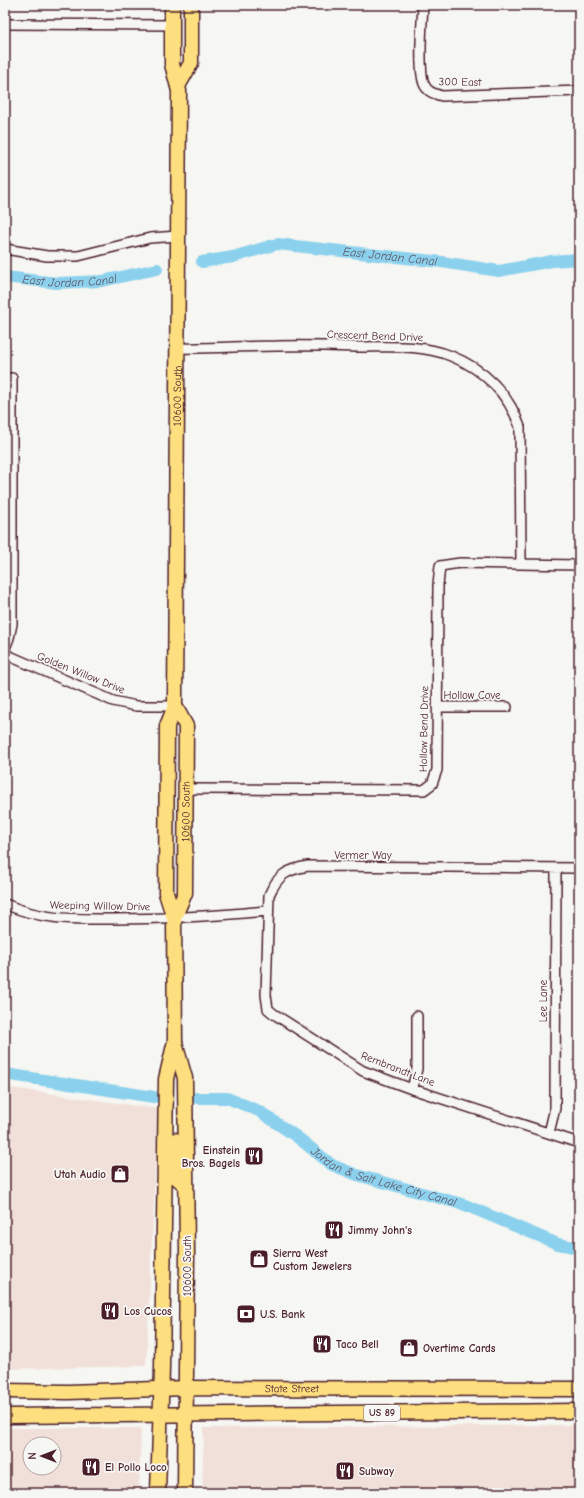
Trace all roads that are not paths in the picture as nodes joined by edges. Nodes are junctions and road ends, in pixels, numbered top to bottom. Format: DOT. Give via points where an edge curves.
graph roads {
  1 [pos="172,5"];
  2 [pos="191,5"];
  3 [pos="423,5"];
  4 [pos="5,24"];
  5 [pos="172,25"];
  6 [pos="178,86"];
  7 [pos="579,91"];
  8 [pos="178,236"];
  9 [pos="5,249"];
  10 [pos="177,348"];
  11 [pos="5,378"];
  12 [pos="521,564"];
  13 [pos="579,564"];
  14 [pos="5,648"];
  15 [pos="5,654"];
  16 [pos="175,706"];
  17 [pos="437,706"];
  18 [pos="507,706"];
  19 [pos="186,789"];
  20 [pos="556,868"];
  21 [pos="579,868"];
  22 [pos="5,904"];
  23 [pos="267,911"];
  24 [pos="174,918"];
  25 [pos="417,1016"];
  26 [pos="175,1041"];
  27 [pos="412,1089"];
  28 [pos="166,1103"];
  29 [pos="549,1133"];
  30 [pos="579,1143"];
  31 [pos="186,1185"];
  32 [pos="186,1388"];
  33 [pos="161,1389"];
  34 [pos="579,1389"];
  35 [pos="5,1391"];
  36 [pos="579,1402"];
  37 [pos="579,1411"];
  38 [pos="507,1412"];
  39 [pos="160,1415"];
  40 [pos="186,1415"];
  41 [pos="5,1416"];
  42 [pos="158,1493"];
  43 [pos="185,1493"];
  1 -- 5 [label="main road, 10600 South"];
  2 -- 6 [label="main road, 10600 South" via="191,63"];
  3 -- 7 [label="street, 300 East" via="421,59 424,85 431,93 442,96"];
  4 -- 5 [label="street"];
  5 -- 6 [label="main road, 10600 South" via="172,64"];
  6 -- 8 [label="main road, 10600 South"];
  8 -- 9 [label="street" via="150,238 78,256 47,256"];
  8 -- 10 [label="main road, 10600 South"];
  10 -- 12 [label="street, Crescent Bend Drive" via="416,348 451,356 467,363 497,386 507,398 520,427"];
  10 -- 16 [label="main road, 10600 South"];
  11 -- 14 [label="street" via="12,378 12,624"];
  12 -- 13 [label="street, Hollow Bend Drive"];
  12 -- 17 [label="street, Hollow Bend Drive" via="460,563 440,566"];
  15 -- 16 [label="street, Golden Willow Drive" via="113,700 136,706"];
  16 -- 19 [label="main road, 10600 South" via="186,726"];
  16 -- 24 [label="main road, 10600 South" via="167,726 166,846 166,893"];
  17 -- 18 [label="street, Hollow Cove"];
  17 -- 19 [label="street, Hollow Bend Drive" via="435,778 424,790"];
  19 -- 24 [label="main road, 10600 South" via="185,893"];
  20 -- 21 [label="street, Vermer Way"];
  20 -- 23 [label="street, Vermer Way" via="308,866 295,868 283,874 269,895"];
  20 -- 29 [label="street, Lee Lane" via="555,1108"];
  22 -- 24 [label="street, Weeping Willow Drive" via="27,913 52,918"];
  23 -- 24 [label="street" via="205,918"];
  23 -- 27 [label="street, Rembrandt Lane" via="268,1009 363,1071"];
  24 -- 26 [label="main road, 10600 South"];
  25 -- 27 [label="street" via="417,1069"];
  26 -- 28 [label="main road, 10600 South" via="166,1079"];
  26 -- 31 [label="main road, 10600 South" via="185,1078"];
  27 -- 29 [label="street, Rembrandt Lane"];
  28 -- 31 [label="main road" via="174,1124 175,1176"];
  28 -- 33 [label="main road, 10600 South"];
  29 -- 30 [label="street, Rembrandt Lane"];
  31 -- 32 [label="main road, 10600 South"];
  32 -- 33 [label="main road, State Street"];
  32 -- 34 [label="main road, State Street"];
  32 -- 40 [label="main road, 10600 South"];
  33 -- 35 [label="main road, State Street"];
  33 -- 39 [label="main road, 10600 South"];
  36 -- 38 [label="main road" via="539,1404"];
  37 -- 38 [label="main road, US 89"];
  38 -- 40 [label="main road, US 89"];
  39 -- 40 [label="main road, US 89"];
  39 -- 41 [label="main road, US 89"];
  39 -- 42 [label="main road, 10600 South"];
  40 -- 43 [label="main road, 10600 South"];
}
